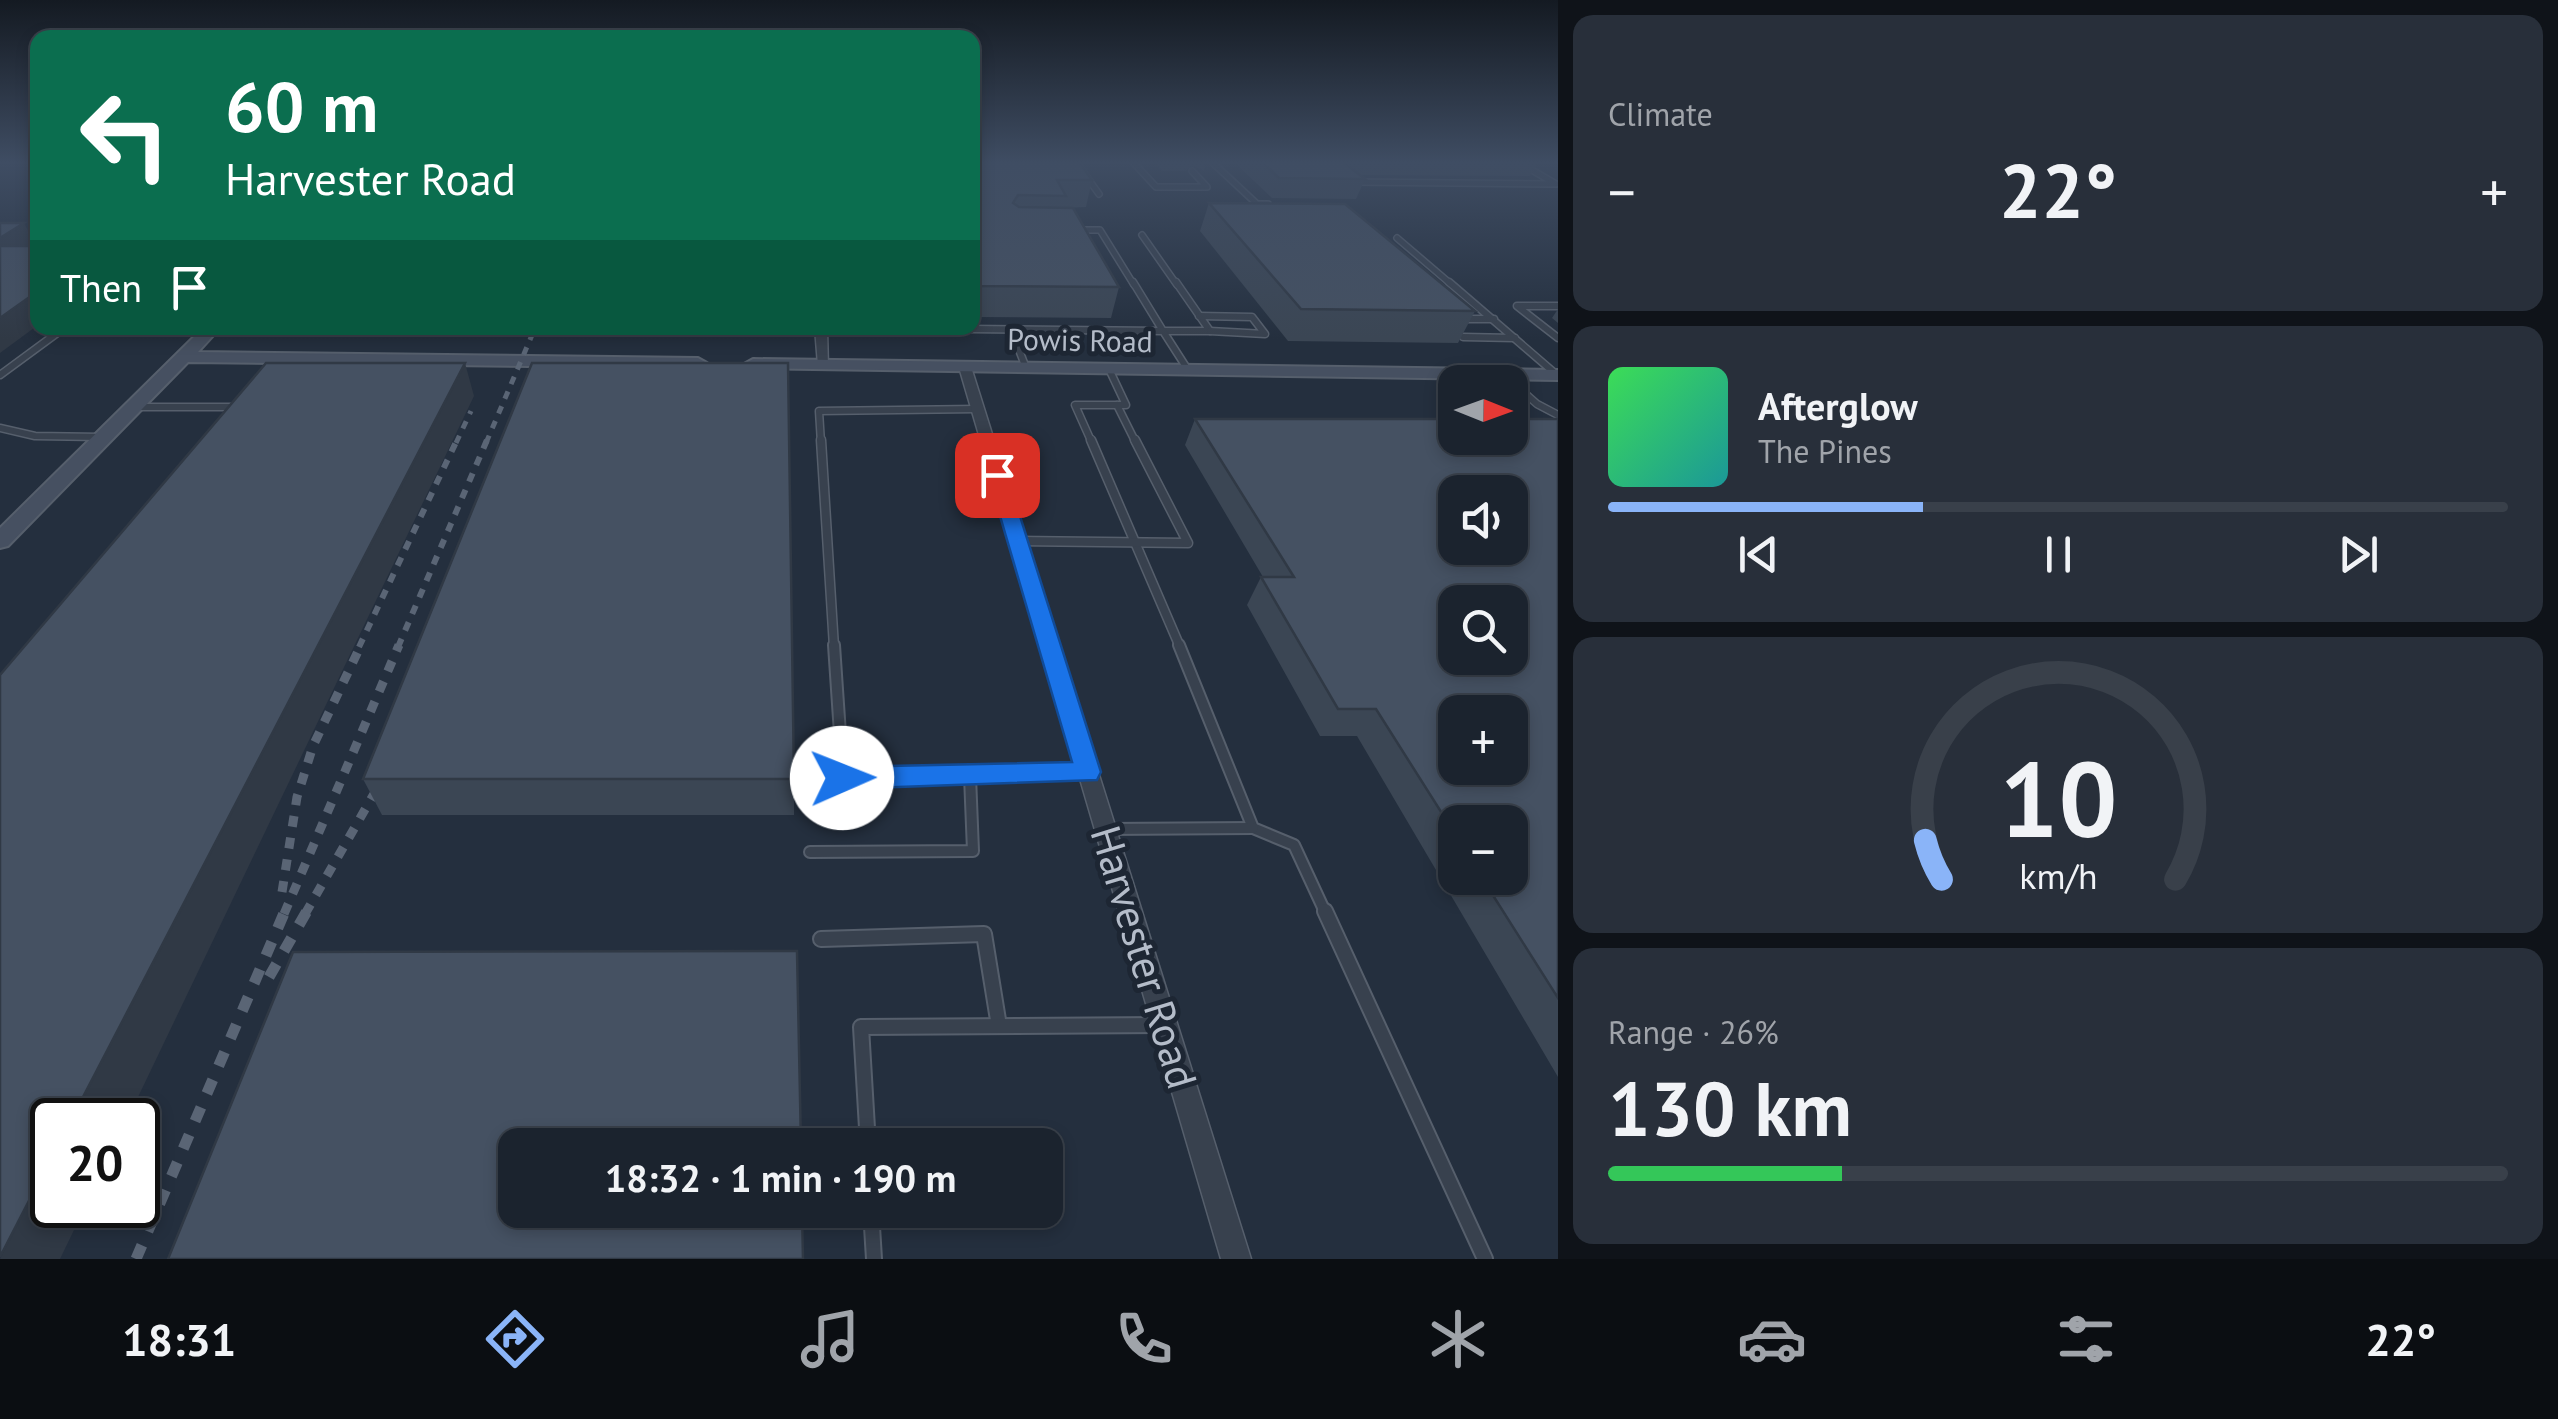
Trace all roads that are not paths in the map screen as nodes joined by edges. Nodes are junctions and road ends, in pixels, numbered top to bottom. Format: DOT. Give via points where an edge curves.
graph roads {
  1 [pos="1066,230"];
  2 [pos="1142,235"];
  3 [pos="0,236"];
  4 [pos="30,236"];
  5 [pos="1397,238"];
  6 [pos="1558,306"];
  7 [pos="1200,316"];
  8 [pos="1443,319"];
  9 [pos="1494,319"];
  10 [pos="980,330"];
  11 [pos="1010,330"];
  12 [pos="1164,331"];
  13 [pos="1210,332"];
  14 [pos="54,335"];
  15 [pos="205,335"];
  16 [pos="822,335"];
  17 [pos="1463,338"];
  18 [pos="1515,338"];
  19 [pos="1558,338"];
  20 [pos="182,357"];
  21 [pos="824,365"];
  22 [pos="966,368"];
  23 [pos="1026,368"];
  24 [pos="1108,369"];
  25 [pos="1188,370"];
  26 [pos="1438,373"];
  27 [pos="1528,374"];
  28 [pos="0,375"];
  29 [pos="1558,375"];
  30 [pos="1528,396"];
  31 [pos="1118,405"];
  32 [pos="133,407"];
  33 [pos="977,409"];
  34 [pos="1558,415"];
  35 [pos="229,422"];
  36 [pos="0,428"];
  37 [pos="104,436"];
  38 [pos="0,541"];
  39 [pos="1018,541"];
  40 [pos="1137,542"];
  41 [pos="1088,772"];
  42 [pos="970,776"];
  43 [pos="1253,828"];
  44 [pos="1105,829"];
  45 [pos="810,852"];
  46 [pos="821,939"];
  47 [pos="1165,1024"];
  48 [pos="999,1026"];
  49 [pos="867,1128"];
  50 [pos="872,1228"];
  51 [pos="874,1259"];
  52 [pos="1236,1259"];
  53 [pos="1485,1259"];
  1 -- 12 [label="lane" via="1100,230"];
  2 -- 7 [label="lane"];
  3 -- 4 [label="lane"];
  5 -- 9 [label="lane"];
  6 -- 19 [label="lane" via="1517,306"];
  7 -- 13 [label="lane"];
  7 -- 13 [label="lane" via="1252,317 1266,334"];
  8 -- 9 [label="lane"];
  9 -- 18 [label="lane"];
  10 -- 11 [label="lane"];
  11 -- 12 [label="lane"];
  11 -- 23 [label="lane"];
  12 -- 13 [label="lane"];
  12 -- 25 [label="lane"];
  14 -- 28 [label="lane"];
  15 -- 20 [label="street"];
  16 -- 21 [label="street"];
  17 -- 18 [label="lane"];
  18 -- 29 [label="lane"];
  20 -- 21 [label="street, Powis Road"];
  20 -- 32 [label="street"];
  21 -- 22 [label="street, Powis Road"];
  22 -- 23 [label="street, Powis Road"];
  22 -- 33 [label="street, Harvester Road"];
  23 -- 24 [label="street, Powis Road"];
  24 -- 25 [label="street, Powis Road"];
  24 -- 31 [label="lane" via="1126,405"];
  25 -- 26 [label="street, Powis Road"];
  27 -- 29 [label="street, Powis Road"];
  30 -- 34 [label="lane"];
  31 -- 40 [label="lane" via="1075,405"];
  31 -- 40 [label="lane" via="1188,542"];
  32 -- 35 [label="lane" via="241,407"];
  32 -- 37 [label="street"];
  33 -- 39 [label="street, Harvester Road"];
  33 -- 42 [label="lane" via="818,410 842,778"];
  36 -- 37 [label="lane" via="35,436"];
  37 -- 38 [label="street"];
  39 -- 40 [label="lane"];
  39 -- 41 [label="street, Harvester Road"];
  40 -- 43 [label="lane"];
  41 -- 42 [label="lane"];
  41 -- 44 [label="street, Harvester Road"];
  42 -- 45 [label="lane" via="973,851"];
  43 -- 44 [label="lane"];
  43 -- 53 [label="lane" via="1294,845"];
  44 -- 47 [label="street, Harvester Road"];
  46 -- 48 [label="lane" via="984,934"];
  47 -- 48 [label="lane"];
  47 -- 52 [label="street, Harvester Road"];
  48 -- 49 [label="lane" via="861,1027"];
  50 -- 51 [label="lane"];
}
